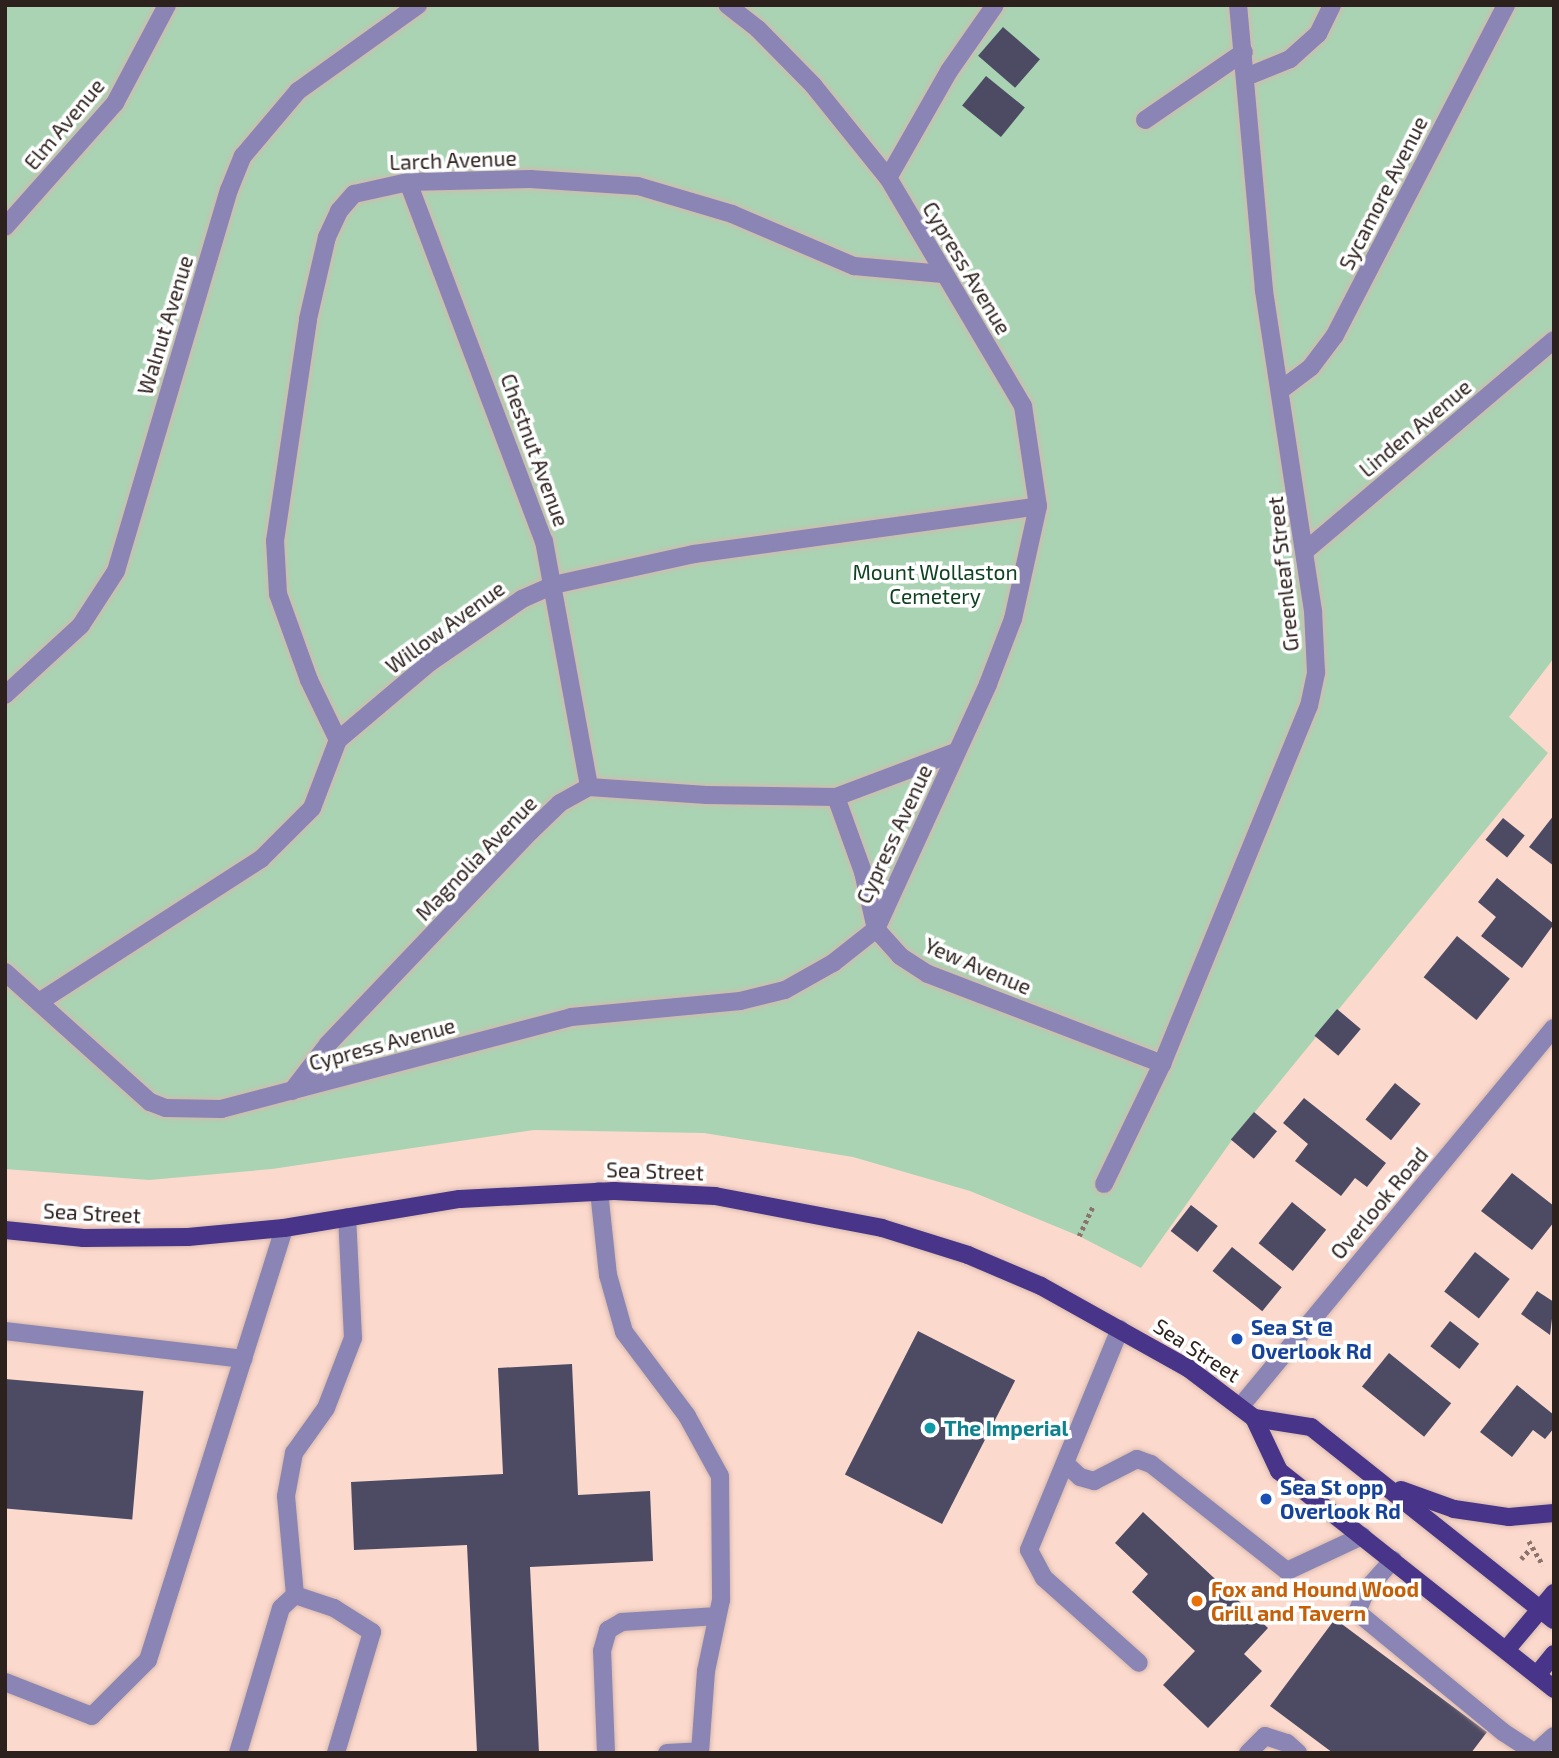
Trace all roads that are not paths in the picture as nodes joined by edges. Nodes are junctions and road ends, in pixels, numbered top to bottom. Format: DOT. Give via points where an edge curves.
graph roads {
  1 [pos="167,5"];
  2 [pos="418,5"];
  3 [pos="727,5"];
  4 [pos="995,5"];
  5 [pos="1238,5"];
  6 [pos="1332,5"];
  7 [pos="1506,5"];
  8 [pos="1244,52"];
  9 [pos="1246,77"];
  10 [pos="1144,120"];
  11 [pos="888,178"];
  12 [pos="408,182"];
  13 [pos="5,227"];
  14 [pos="943,274"];
  15 [pos="1554,340"];
  16 [pos="1282,389"];
  17 [pos="1038,506"];
  18 [pos="1305,551"];
  19 [pos="553,585"];
  20 [pos="5,695"];
  21 [pos="338,740"];
  22 [pos="956,752"];
  23 [pos="589,787"];
  24 [pos="836,797"];
  25 [pos="876,929"];
  26 [pos="5,972"];
  27 [pos="39,1002"];
  28 [pos="1554,1028"];
  29 [pos="1162,1064"];
  30 [pos="292,1091"];
  31 [pos="1104,1184"];
  32 [pos="599,1191"];
  33 [pos="347,1217"];
  34 [pos="284,1228"];
  35 [pos="5,1230"];
  36 [pos="1120,1329"];
  37 [pos="5,1331"];
  38 [pos="243,1359"];
  39 [pos="1247,1412"];
  40 [pos="1066,1464"];
  41 [pos="1389,1485"];
  42 [pos="1554,1513"];
  43 [pos="1362,1536"];
  44 [pos="1394,1560"];
  45 [pos="1554,1593"];
  46 [pos="295,1595"];
  47 [pos="1546,1615"];
  48 [pos="717,1616"];
  49 [pos="1506,1650"];
  50 [pos="1554,1654"];
  51 [pos="1139,1663"];
  52 [pos="1537,1675"];
  53 [pos="5,1682"];
  54 [pos="1554,1689"];
  55 [pos="1554,1736"];
  56 [pos="700,1752"];
  57 [pos="238,1753"];
  58 [pos="336,1753"];
  59 [pos="606,1753"];
  60 [pos="667,1753"];
  61 [pos="1248,1753"];
  62 [pos="1298,1753"];
  63 [pos="1535,1753"];
  1 -- 13 [label="street, Elm Avenue" via="115,103"];
  2 -- 20 [label="street, Walnut Avenue" via="298,91 243,156 116,571 81,625"];
  3 -- 11 [label="street, Cypress Avenue" via="758,29 813,85"];
  4 -- 11 [label="street" via="949,71"];
  5 -- 8 [label="street, Greenleaf Street"];
  6 -- 9 [label="street" via="1318,34 1290,59"];
  7 -- 16 [label="street, Sycamore Avenue" via="1335,335 1311,367"];
  8 -- 9 [label="street, Greenleaf Street"];
  8 -- 10 [label="street"];
  9 -- 16 [label="street, Greenleaf Street" via="1264,290"];
  11 -- 14 [label="street, Cypress Avenue"];
  12 -- 14 [label="street, Larch Avenue" via="530,179 638,186 732,214 854,266"];
  12 -- 19 [label="street, Chestnut Avenue" via="529,493"];
  12 -- 21 [label="street, Larch Avenue" via="354,194 333,223 308,319 280,493 275,541 278,594 309,680"];
  14 -- 17 [label="street, Cypress Avenue" via="1023,406"];
  15 -- 18 [label="street, Linden Avenue"];
  16 -- 18 [label="street, Greenleaf Street"];
  17 -- 19 [label="street, Willow Avenue" via="694,554"];
  17 -- 22 [label="street, Cypress Avenue" via="1013,619"];
  18 -- 29 [label="street, Greenleaf Street" via="1316,672 1309,706"];
  19 -- 21 [label="street, Willow Avenue" via="476,628"];
  19 -- 23 [label="street, Chestnut Avenue"];
  21 -- 27 [label="street" via="312,808 261,859"];
  22 -- 24 [label="street"];
  22 -- 25 [label="street, Cypress Avenue"];
  23 -- 24 [label="street"];
  23 -- 30 [label="street, Magnolia Avenue" via="560,803 531,831 328,1044"];
  24 -- 25 [label="street, Yew Avenue" via="863,872"];
  25 -- 29 [label="street, Yew Avenue" via="900,956 928,974"];
  25 -- 30 [label="street, Cypress Avenue" via="832,963 785,990 740,1002 571,1017"];
  26 -- 27 [label="street, Cypress Avenue"];
  27 -- 30 [label="street, Cypress Avenue" via="158,1106 221,1109"];
  28 -- 39 [label="street, Overlook Road"];
  29 -- 31 [label="street, Greenleaf Street"];
  32 -- 33 [label="main road, Sea Street" via="460,1199"];
  32 -- 36 [label="main road, Sea Street" via="715,1196 882,1228 968,1255 1041,1286"];
  32 -- 48 [label="street" via="608,1275 624,1332 687,1416 720,1476"];
  33 -- 34 [label="main road, Sea Street"];
  33 -- 46 [label="street" via="354,1338 326,1408 294,1453 286,1496"];
  34 -- 35 [label="main road, Sea Street" via="139,1239"];
  34 -- 38 [label="street"];
  36 -- 39 [label="main road, Sea Street" via="1188,1368"];
  36 -- 40 [label="street"];
  37 -- 38 [label="street"];
  38 -- 53 [label="street" via="148,1660 92,1716"];
  39 -- 41 [label="main road, Sea Street" via="1311,1427"];
  39 -- 43 [label="main road, Sea Street" via="1279,1471"];
  40 -- 43 [label="street" via="1080,1477 1094,1481 1137,1459 1152,1464 1287,1571"];
  40 -- 51 [label="street" via="1029,1550 1044,1578"];
  41 -- 42 [label="main road" via="1454,1509 1509,1517"];
  41 -- 47 [label="main road, Sea Street"];
  43 -- 44 [label="main road, Sea Street"];
  44 -- 49 [label="main road, Sea Street"];
  44 -- 63 [label="street" via="1366,1590 1357,1612"];
  45 -- 47 [label="main road"];
  46 -- 57 [label="street" via="281,1608"];
  46 -- 58 [label="street" via="334,1608 372,1632"];
  47 -- 49 [label="main road"];
  48 -- 56 [label="street" via="706,1671"];
  48 -- 59 [label="street" via="622,1622 608,1630 602,1651"];
  49 -- 52 [label="main road, Sea Street"];
  50 -- 52 [label="main road"];
  52 -- 54 [label="main road, Sea Street"];
  55 -- 63 [label="street"];
  56 -- 60 [label="street"];
  61 -- 62 [label="street" via="1265,1735 1287,1743"];
}
